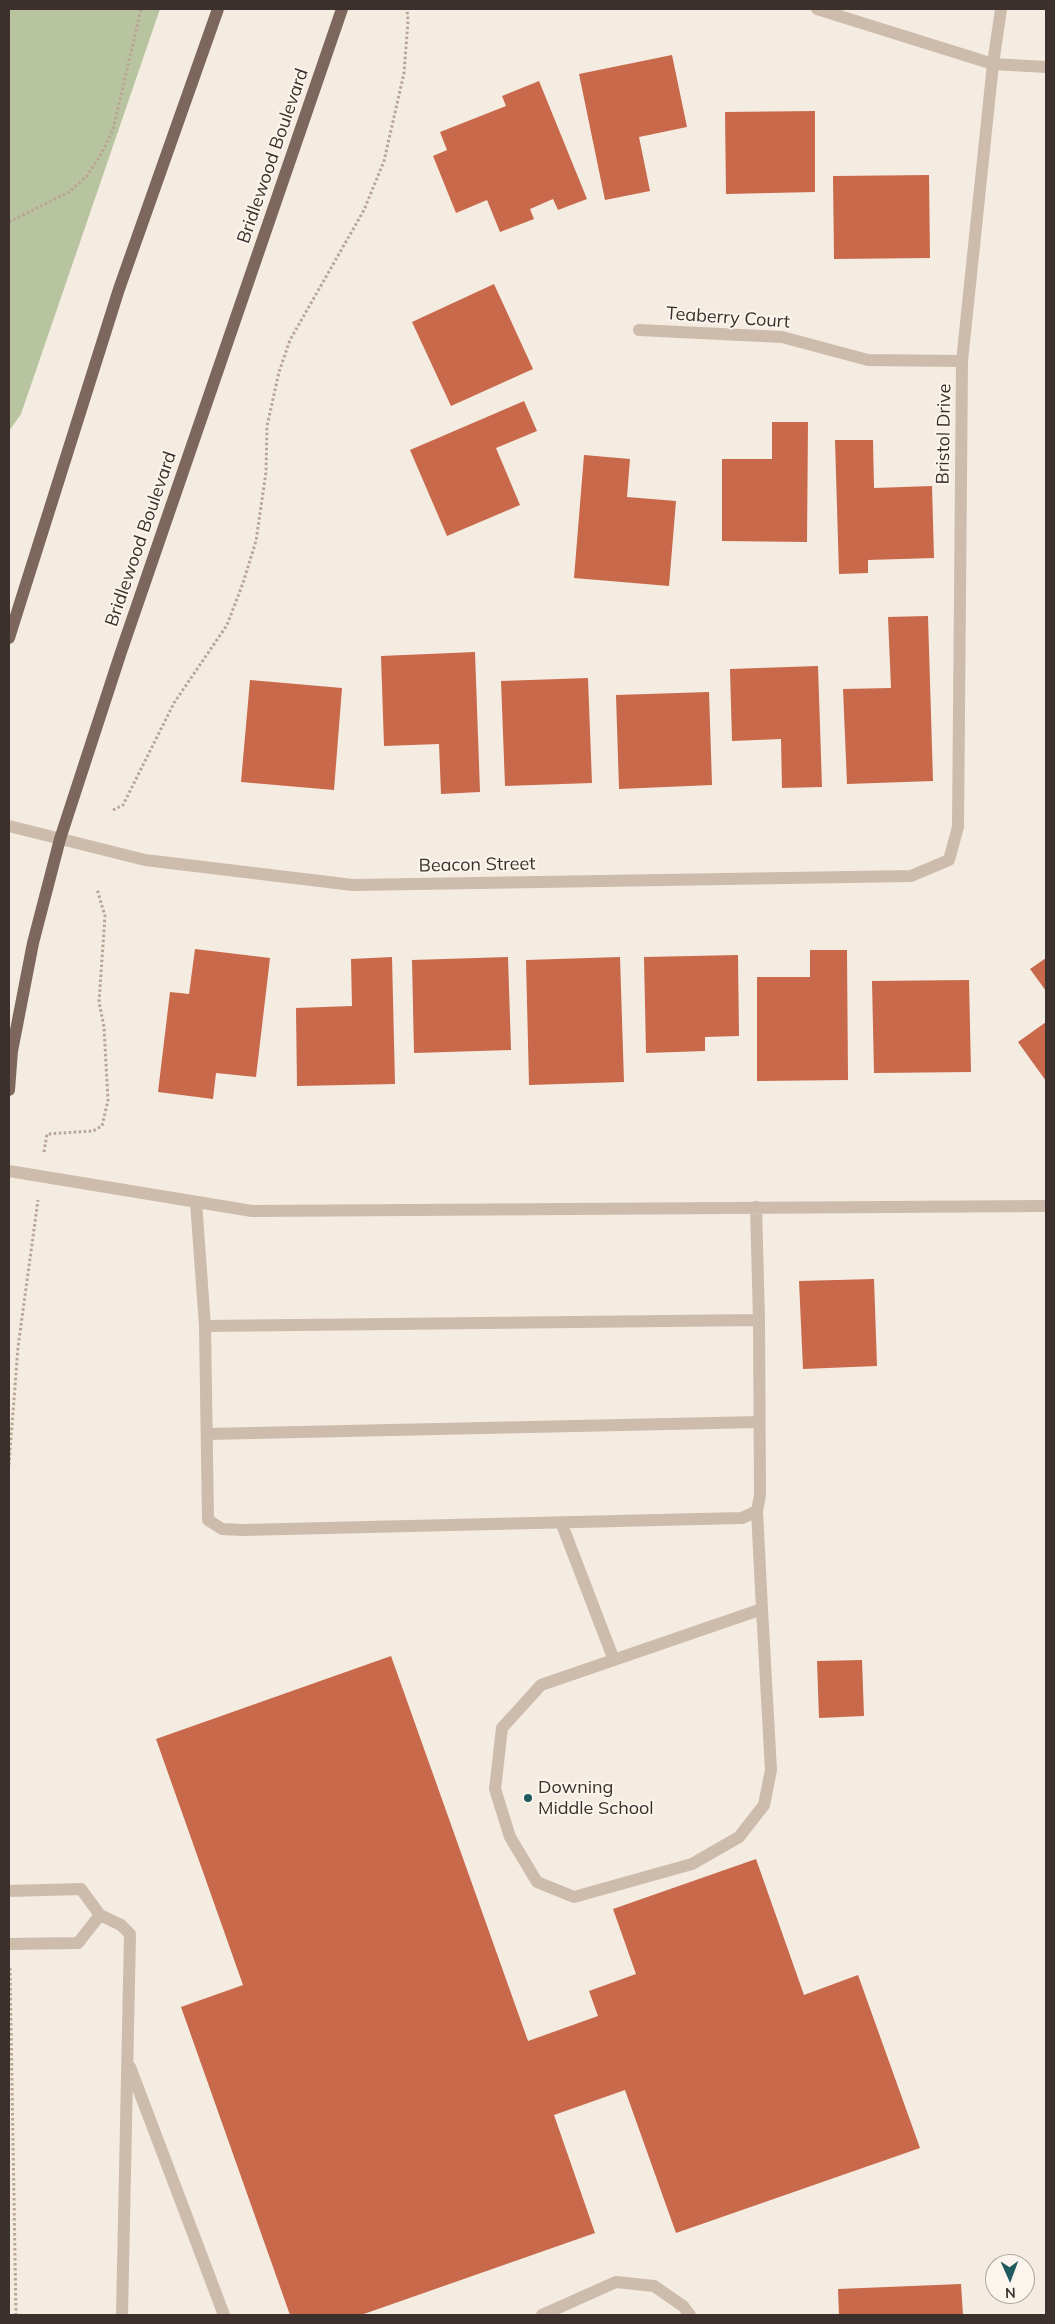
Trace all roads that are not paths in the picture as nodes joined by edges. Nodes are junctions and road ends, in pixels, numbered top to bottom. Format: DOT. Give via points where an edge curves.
graph roads {
  1 [pos="218,9"];
  2 [pos="342,9"];
  3 [pos="818,9"];
  4 [pos="1001,9"];
  5 [pos="993,64"];
  6 [pos="1046,67"];
  7 [pos="639,330"];
  8 [pos="962,361"];
  9 [pos="9,638"];
  10 [pos="9,826"];
  11 [pos="60,839"];
  12 [pos="949,860"];
  13 [pos="9,1090"];
  14 [pos="9,1171"];
  15 [pos="196,1202"];
  16 [pos="1046,1206"];
  17 [pos="756,1208"];
  18 [pos="759,1320"];
  19 [pos="205,1326"];
  20 [pos="759,1422"];
  21 [pos="207,1434"];
  22 [pos="756,1511"];
  23 [pos="561,1522"];
  24 [pos="762,1609"];
  25 [pos="614,1660"];
  26 [pos="9,1891"];
  27 [pos="100,1915"];
  28 [pos="9,1944"];
  29 [pos="128,2062"];
  30 [pos="122,2315"];
  31 [pos="224,2315"];
  32 [pos="542,2315"];
  33 [pos="690,2315"];
  1 -- 9 [label="main road" via="119,289"];
  2 -- 11 [label="main road, Bridlewood Boulevard"];
  3 -- 5 [label="street"];
  4 -- 5 [label="street, Bristol Drive"];
  5 -- 6 [label="street"];
  5 -- 8 [label="street, Bristol Drive"];
  7 -- 8 [label="street, Teaberry Court" via="782,336 868,360"];
  8 -- 12 [label="street, Bristol Drive" via="958,827"];
  10 -- 11 [label="street, Beacon Street"];
  11 -- 12 [label="street, Beacon Street" via="145,860 353,885 911,876"];
  11 -- 13 [label="main road, Bridlewood Boulevard" via="33,943 12,1051"];
  14 -- 15 [label="street"];
  15 -- 17 [label="street" via="252,1211"];
  15 -- 19 [label="street"];
  16 -- 17 [label="street"];
  17 -- 18 [label="street"];
  18 -- 19 [label="street"];
  18 -- 20 [label="street"];
  19 -- 21 [label="street"];
  20 -- 21 [label="street"];
  20 -- 22 [label="street" via="760,1495"];
  21 -- 23 [label="street" via="208,1520 222,1529"];
  22 -- 23 [label="street" via="742,1518"];
  22 -- 24 [label="street"];
  23 -- 25 [label="street"];
  24 -- 25 [label="street"];
  24 -- 25 [label="street" via="771,1770 764,1805 739,1837 692,1864 574,1897 537,1882 510,1837 495,1789 502,1728 541,1685"];
  26 -- 27 [label="street" via="80,1889"];
  27 -- 28 [label="street" via="78,1943"];
  27 -- 29 [label="street" via="121,1925 130,1934"];
  29 -- 30 [label="street"];
  29 -- 31 [label="street"];
  32 -- 33 [label="street" via="616,2282 654,2286 683,2306"];
}
